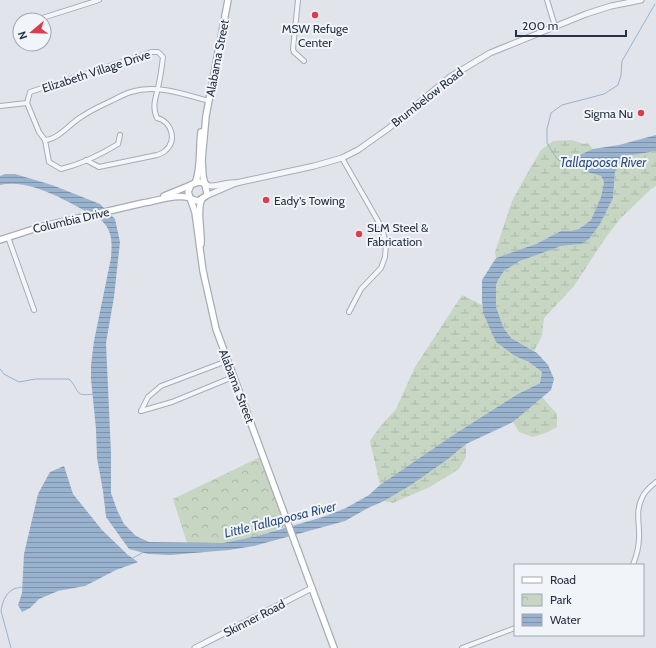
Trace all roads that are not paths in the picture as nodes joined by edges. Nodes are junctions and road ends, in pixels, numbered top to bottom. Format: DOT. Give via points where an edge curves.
graph roads {
  1 [pos="99,0"];
  2 [pos="228,0"];
  3 [pos="298,0"];
  4 [pos="547,0"];
  5 [pos="641,0"];
  6 [pos="52,15"];
  7 [pos="555,26"];
  8 [pos="304,61"];
  9 [pos="157,89"];
  10 [pos="209,101"];
  11 [pos="27,103"];
  12 [pos="0,106"];
  13 [pos="206,116"];
  14 [pos="120,135"];
  15 [pos="45,140"];
  16 [pos="342,158"];
  17 [pos="86,160"];
  18 [pos="236,183"];
  19 [pos="193,184"];
  20 [pos="206,184"];
  21 [pos="190,198"];
  22 [pos="204,198"];
  23 [pos="143,203"];
  24 [pos="8,237"];
  25 [pos="0,240"];
  26 [pos="201,252"];
  27 [pos="34,310"];
  28 [pos="349,312"];
  29 [pos="227,361"];
  30 [pos="233,377"];
  31 [pos="656,482"];
  32 [pos="633,564"];
  33 [pos="312,588"];
  34 [pos="514,628"];
  35 [pos="195,648"];
  36 [pos="334,648"];
  37 [pos="462,648"];
  1 -- 6 [label="street"];
  2 -- 10 [label="main road, Alabama Street"];
  3 -- 8 [label="street" via="294,52"];
  4 -- 7 [label="street"];
  5 -- 7 [label="street, Brumbelow Road" via="612,6"];
  7 -- 16 [label="street, Brumbelow Road" via="496,50 464,68 389,128"];
  9 -- 10 [label="street"];
  9 -- 11 [label="street, Elizabeth Village Drive" via="163,56 158,52 152,52 30,92"];
  9 -- 15 [label="street" via="129,93 80,118 52,140"];
  9 -- 17 [label="street" via="154,113 157,118 169,125 172,136 165,151 99,168"];
  10 -- 13 [label="main road, Alabama Street"];
  11 -- 12 [label="street"];
  11 -- 15 [label="street"];
  13 -- 19 [label="main road, Alabama Street" via="200,139 198,174"];
  13 -- 20 [label="main road, Alabama Street" via="202,160"];
  14 -- 17 [label="street" via="118,144 99,156"];
  15 -- 17 [label="street" via="49,162 61,169"];
  16 -- 18 [label="street, Brumbelow Road"];
  16 -- 28 [label="street" via="382,228 386,244 386,257 381,268 361,289"];
  18 -- 20 [label="street, Brumbelow Road" via="227,182 213,187"];
  18 -- 22 [label="street, Brumbelow Road"];
  19 -- 20 [label="main road"];
  19 -- 21 [label="main road" via="188,192"];
  19 -- 23 [label="main road, Columbia Drive"];
  20 -- 22 [label="main road" via="207,193"];
  21 -- 22 [label="main road" via="196,201"];
  21 -- 23 [label="main road, Columbia Drive" via="179,195"];
  21 -- 26 [label="main road, Alabama Street" via="195,212"];
  22 -- 26 [label="main road, Alabama Street" via="199,206"];
  23 -- 24 [label="main road, Columbia Drive"];
  24 -- 25 [label="main road, Columbia Drive"];
  24 -- 27 [label="street"];
  26 -- 29 [label="main road, Alabama Street" via="210,308"];
  29 -- 30 [label="main road, Alabama Street"];
  29 -- 30 [label="street" via="161,386 148,397 141,411 172,402"];
  30 -- 33 [label="main road, Alabama Street"];
  31 -- 32 [label="street" via="642,498 639,507 639,538"];
  33 -- 35 [label="street, Skinner Road"];
  33 -- 36 [label="main road, Alabama Street"];
  34 -- 37 [label="street"];
}
